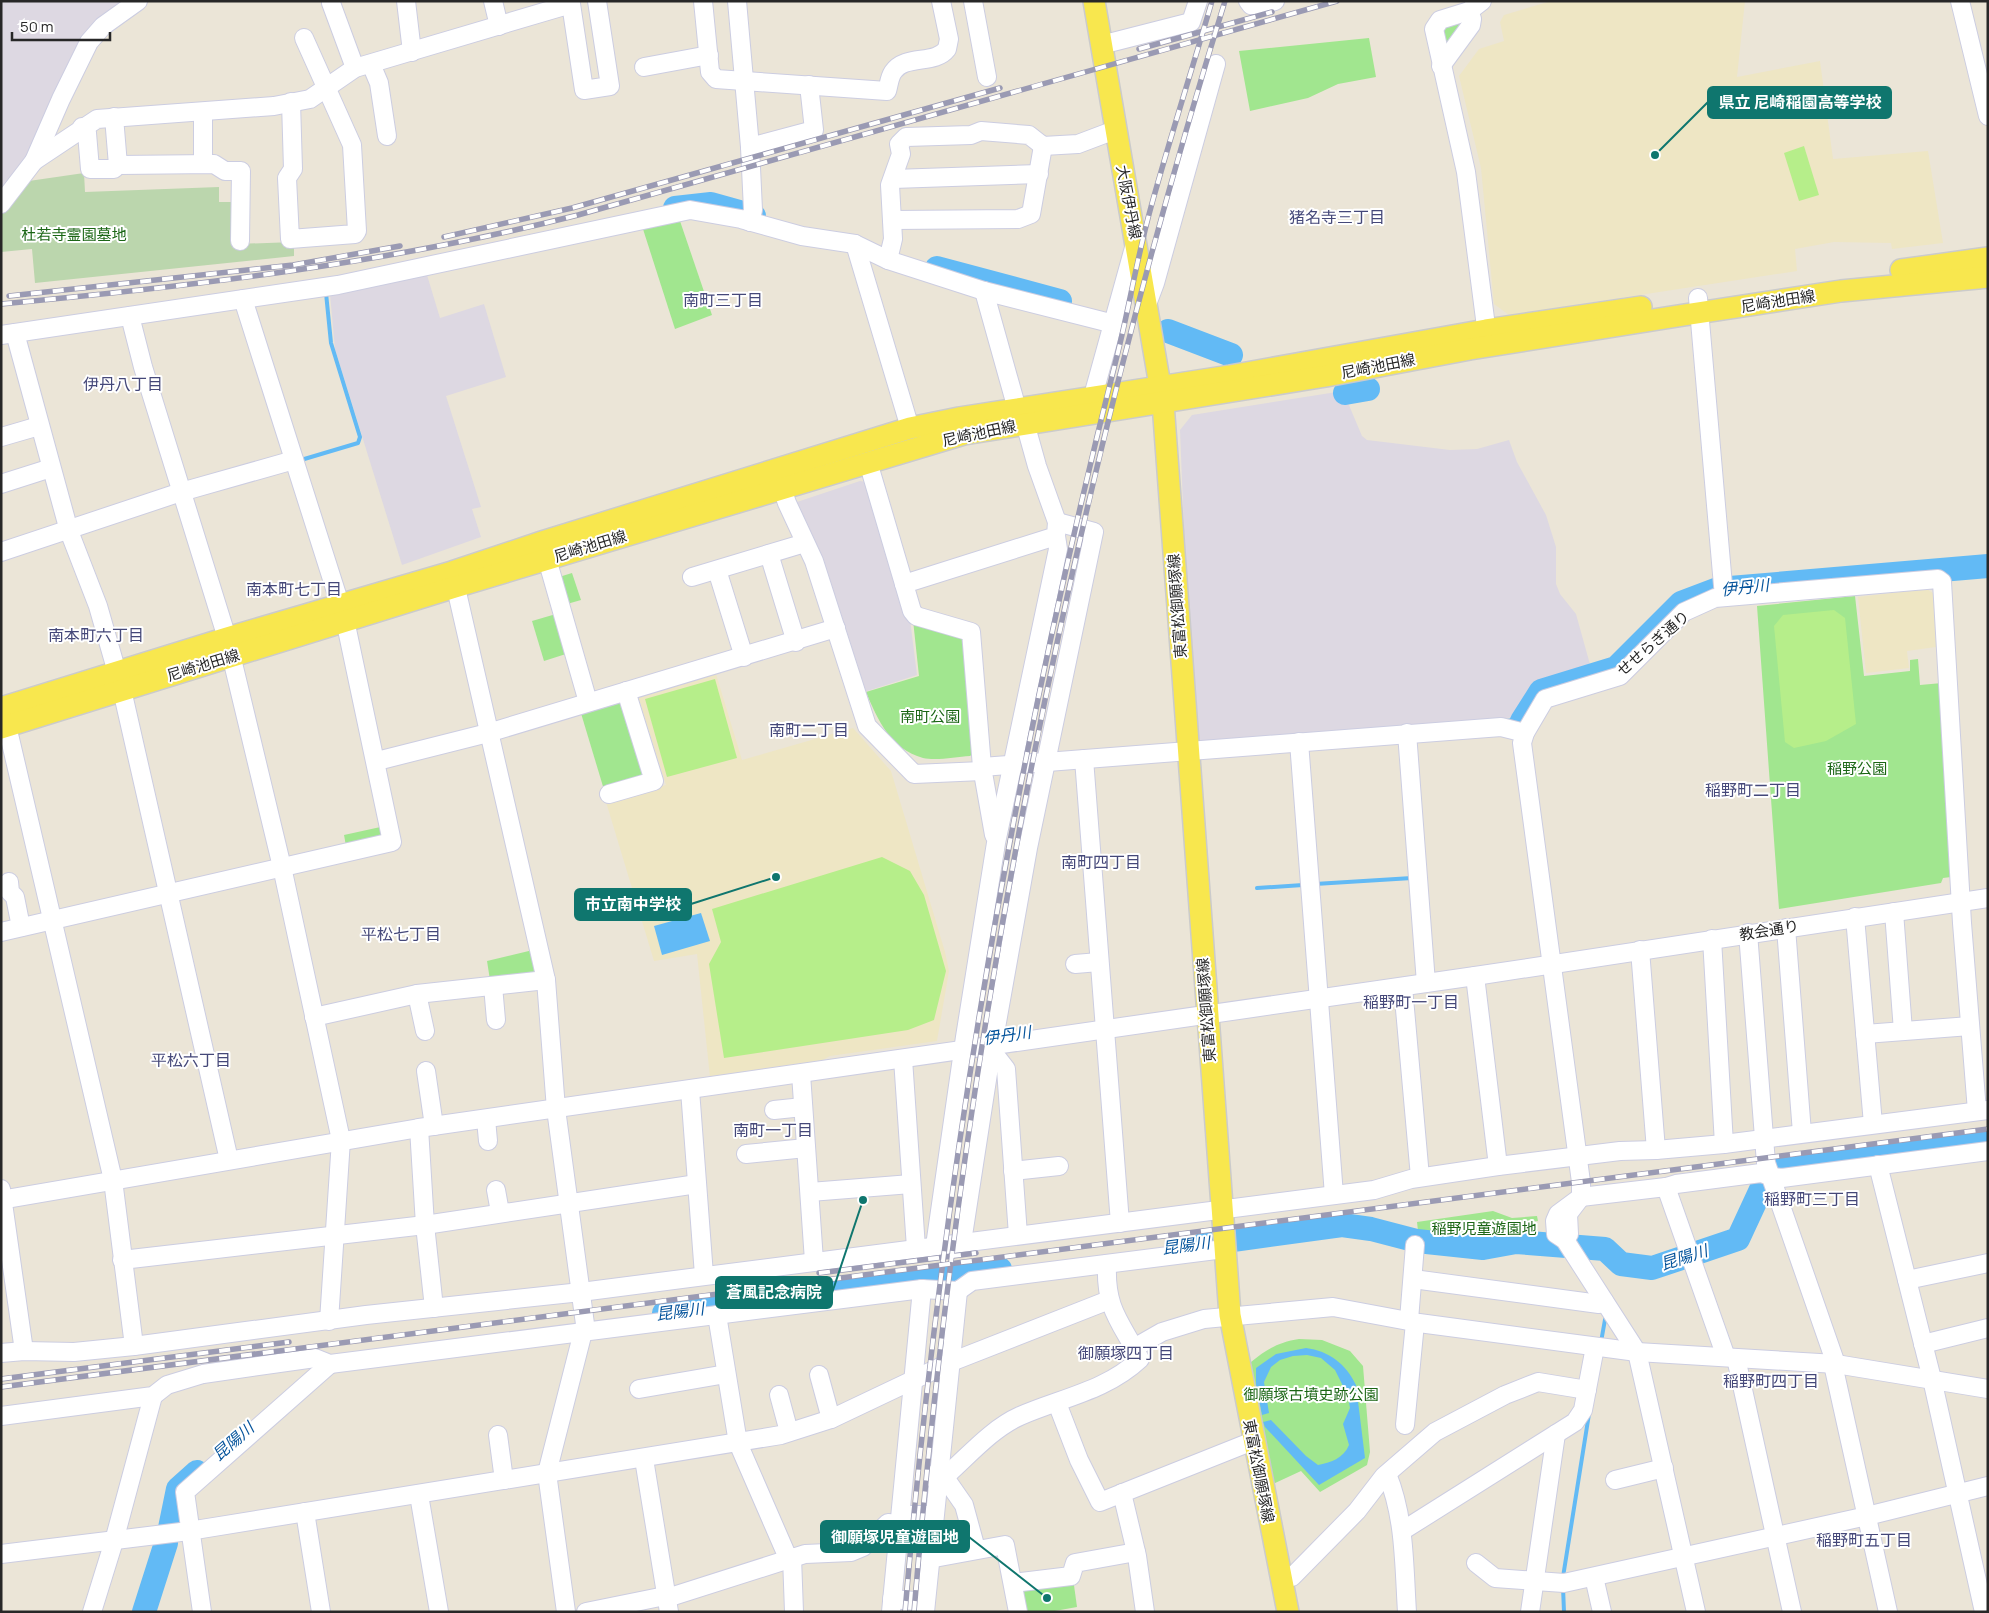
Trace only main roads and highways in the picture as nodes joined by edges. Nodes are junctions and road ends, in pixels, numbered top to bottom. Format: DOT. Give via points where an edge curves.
graph roads {
  1 [pos="1094,1"];
  2 [pos="1988,258"];
  3 [pos="1988,277"];
  4 [pos="1699,306"];
  5 [pos="1162,394"];
  6 [pos="1021,416"];
  7 [pos="779,479"];
  8 [pos="454,580"];
  9 [pos="3,714"];
  10 [pos="1288,1612"];
  1 -- 5 [label="main road, 大阪伊丹線"];
  2 -- 4 [label="main road, 尼崎池田線"];
  3 -- 4 [label="main road, 尼崎池田線"];
  4 -- 5 [label="main road, 尼崎池田線" via="1487,338 1326,376"];
  5 -- 6 [label="main road, 尼崎池田線"];
  5 -- 6 [label="main road, 尼崎池田線" via="1094,396"];
  5 -- 10 [label="main road, 東富松御願塚線" via="1230,1315"];
  6 -- 7 [label="main road, 尼崎池田線" via="868,462"];
  6 -- 7 [label="main road, 尼崎池田線" via="910,428"];
  7 -- 8 [label="main road, 尼崎池田線"];
  7 -- 8 [label="main road, 尼崎池田線" via="547,559"];
  8 -- 9 [label="main road, 尼崎池田線" via="391,608 342,613"];
}
